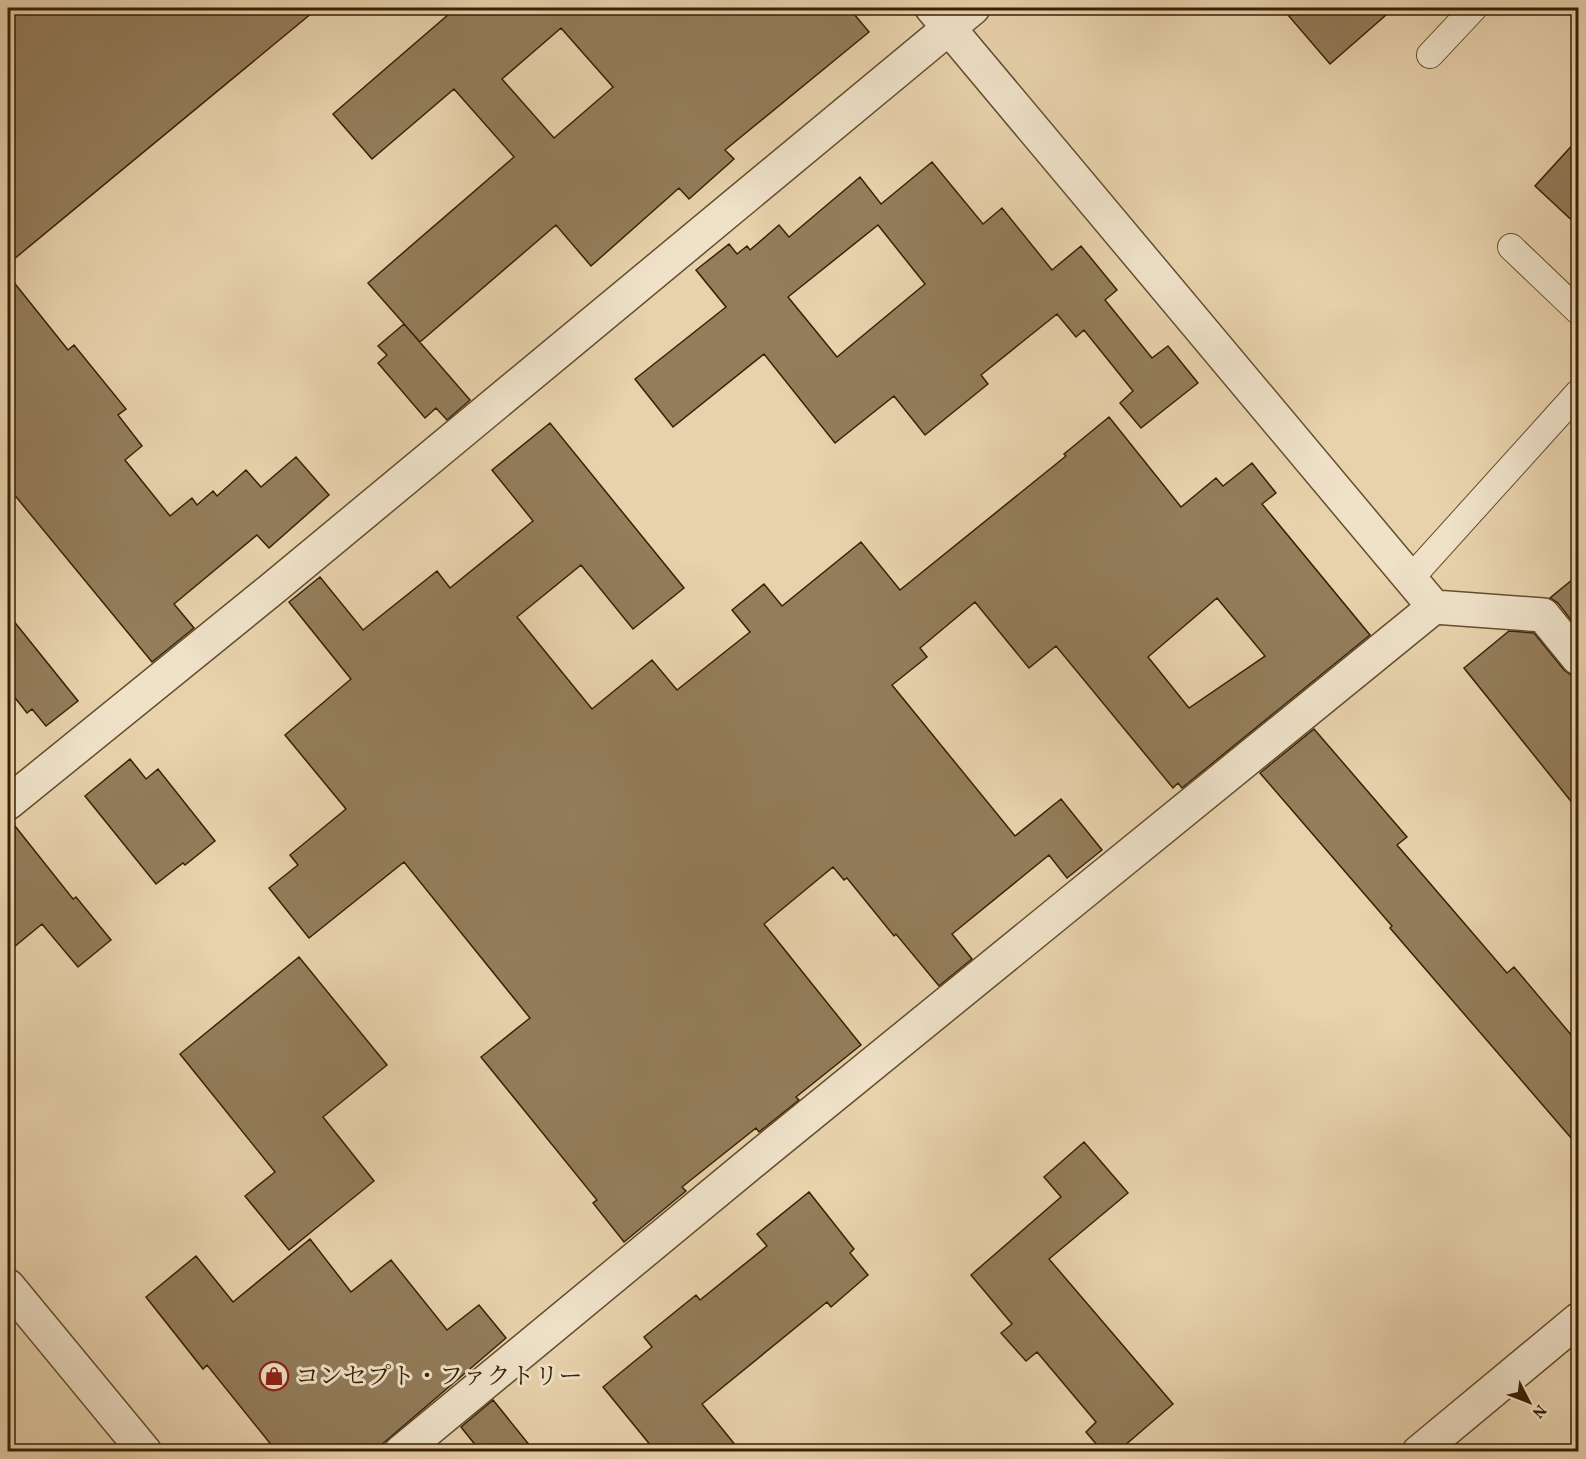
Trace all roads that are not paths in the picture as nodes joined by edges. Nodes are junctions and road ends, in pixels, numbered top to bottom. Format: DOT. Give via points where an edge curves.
graph roads {
  1 [pos="1474,8"];
  2 [pos="951,14"];
  3 [pos="1430,55"];
  4 [pos="1511,247"];
  5 [pos="1578,311"];
  6 [pos="1578,393"];
  7 [pos="1410,579"];
  8 [pos="1434,607"];
  9 [pos="1578,658"];
  10 [pos="8,803"];
  11 [pos="8,1286"];
  12 [pos="1578,1320"];
  13 [pos="145,1452"];
  14 [pos="401,1452"];
  15 [pos="1419,1452"];
  1 -- 3 [label="lane"];
  2 -- 7 [label="street"];
  2 -- 10 [label="street" via="262,596"];
  4 -- 5 [label="lane"];
  6 -- 7 [label="lane"];
  7 -- 8 [label="street"];
  8 -- 9 [label="street" via="1542,615"];
  8 -- 14 [label="street"];
  11 -- 13 [label="street"];
  12 -- 15 [label="street"];
}
